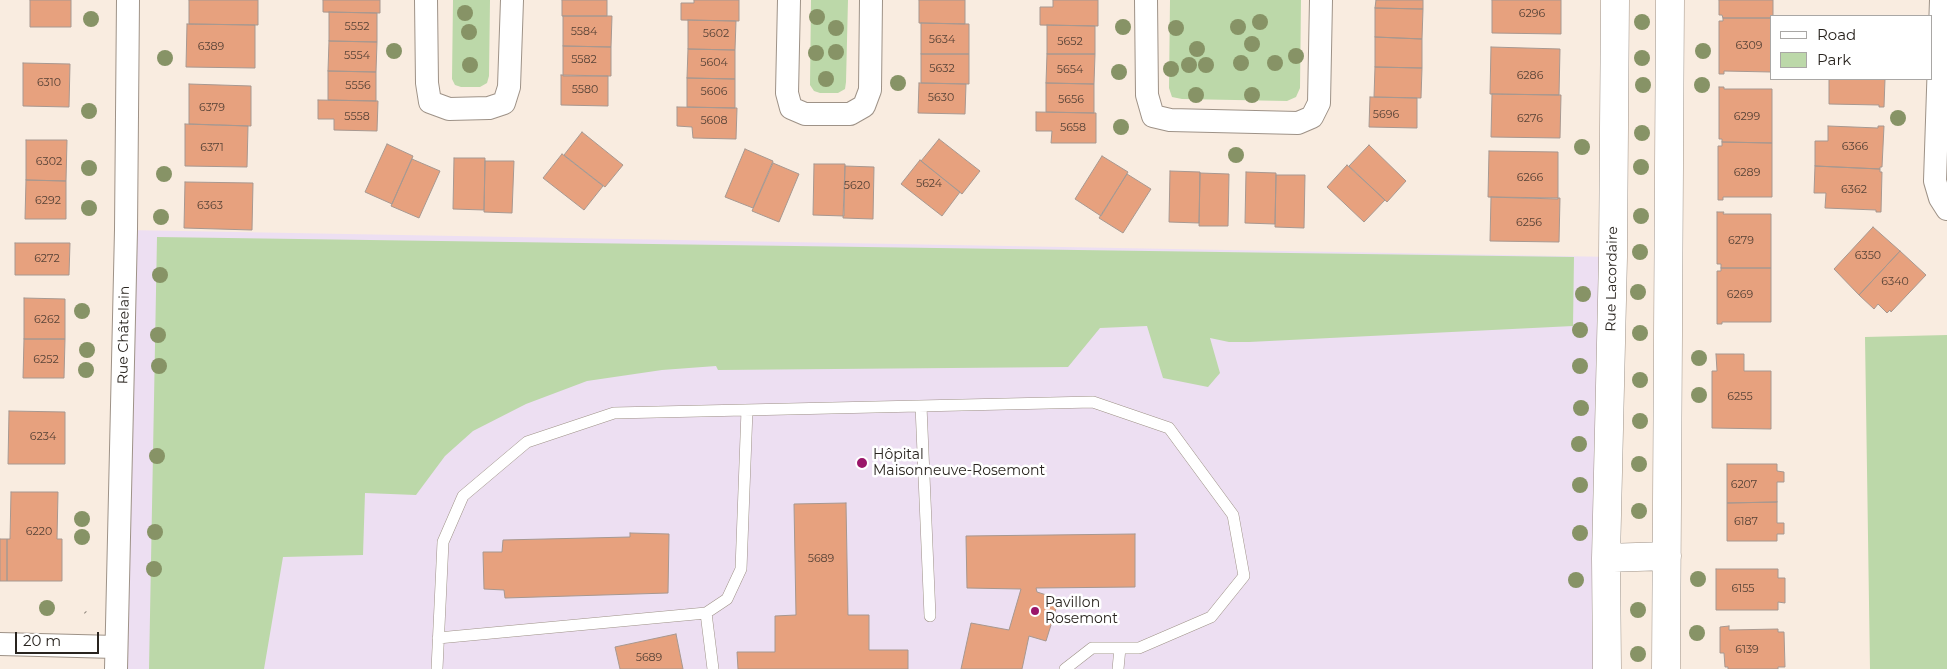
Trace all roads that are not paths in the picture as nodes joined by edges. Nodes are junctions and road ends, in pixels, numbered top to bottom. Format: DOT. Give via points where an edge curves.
graph roads {
  1 [pos="128,0"];
  2 [pos="426,0"];
  3 [pos="512,0"];
  4 [pos="789,0"];
  5 [pos="871,0"];
  6 [pos="1146,0"];
  7 [pos="1320,0"];
  8 [pos="1615,0"];
  9 [pos="1670,0"];
  10 [pos="1941,0"];
  11 [pos="1943,72"];
  12 [pos="1947,209"];
  13 [pos="922,406"];
  14 [pos="747,410"];
  15 [pos="1667,556"];
  16 [pos="1606,558"];
  17 [pos="706,613"];
  18 [pos="930,616"];
  19 [pos="438,638"];
  20 [pos="0,644"];
  21 [pos="1120,648"];
  22 [pos="116,658"];
  23 [pos="437,669"];
  24 [pos="713,669"];
  25 [pos="1065,669"];
  26 [pos="1118,669"];
  27 [pos="1607,669"];
  28 [pos="1666,669"];
  1 -- 22 [label="street, Rue Châtelain"];
  2 -- 3 [label="street" via="430,102 449,109 489,108 504,103 509,87"];
  4 -- 5 [label="street" via="786,93 791,108 805,114 850,114 864,106 870,90"];
  6 -- 7 [label="street" via="1147,95 1153,116 1170,120 1298,123 1312,117 1319,103"];
  8 -- 16 [label="main road, Rue Lacordaire"];
  9 -- 15 [label="main road"];
  10 -- 11 [label="street"];
  11 -- 12 [label="street" via="1935,181"];
  13 -- 14 [label="lane"];
  13 -- 18 [label="lane"];
  13 -- 21 [label="lane" via="1093,402 1169,428 1233,515 1244,576 1211,617 1139,648"];
  14 -- 17 [label="lane" via="741,569 727,599"];
  14 -- 19 [label="lane" via="614,413 527,442 463,496 443,542"];
  15 -- 16 [label="main road"];
  15 -- 28 [label="main road"];
  16 -- 27 [label="main road, Rue Lacordaire"];
  17 -- 19 [label="lane"];
  17 -- 24 [label="lane"];
  19 -- 23 [label="lane"];
  20 -- 22 [label="street"];
  21 -- 25 [label="lane" via="1092,648"];
  21 -- 26 [label="lane"];
}
